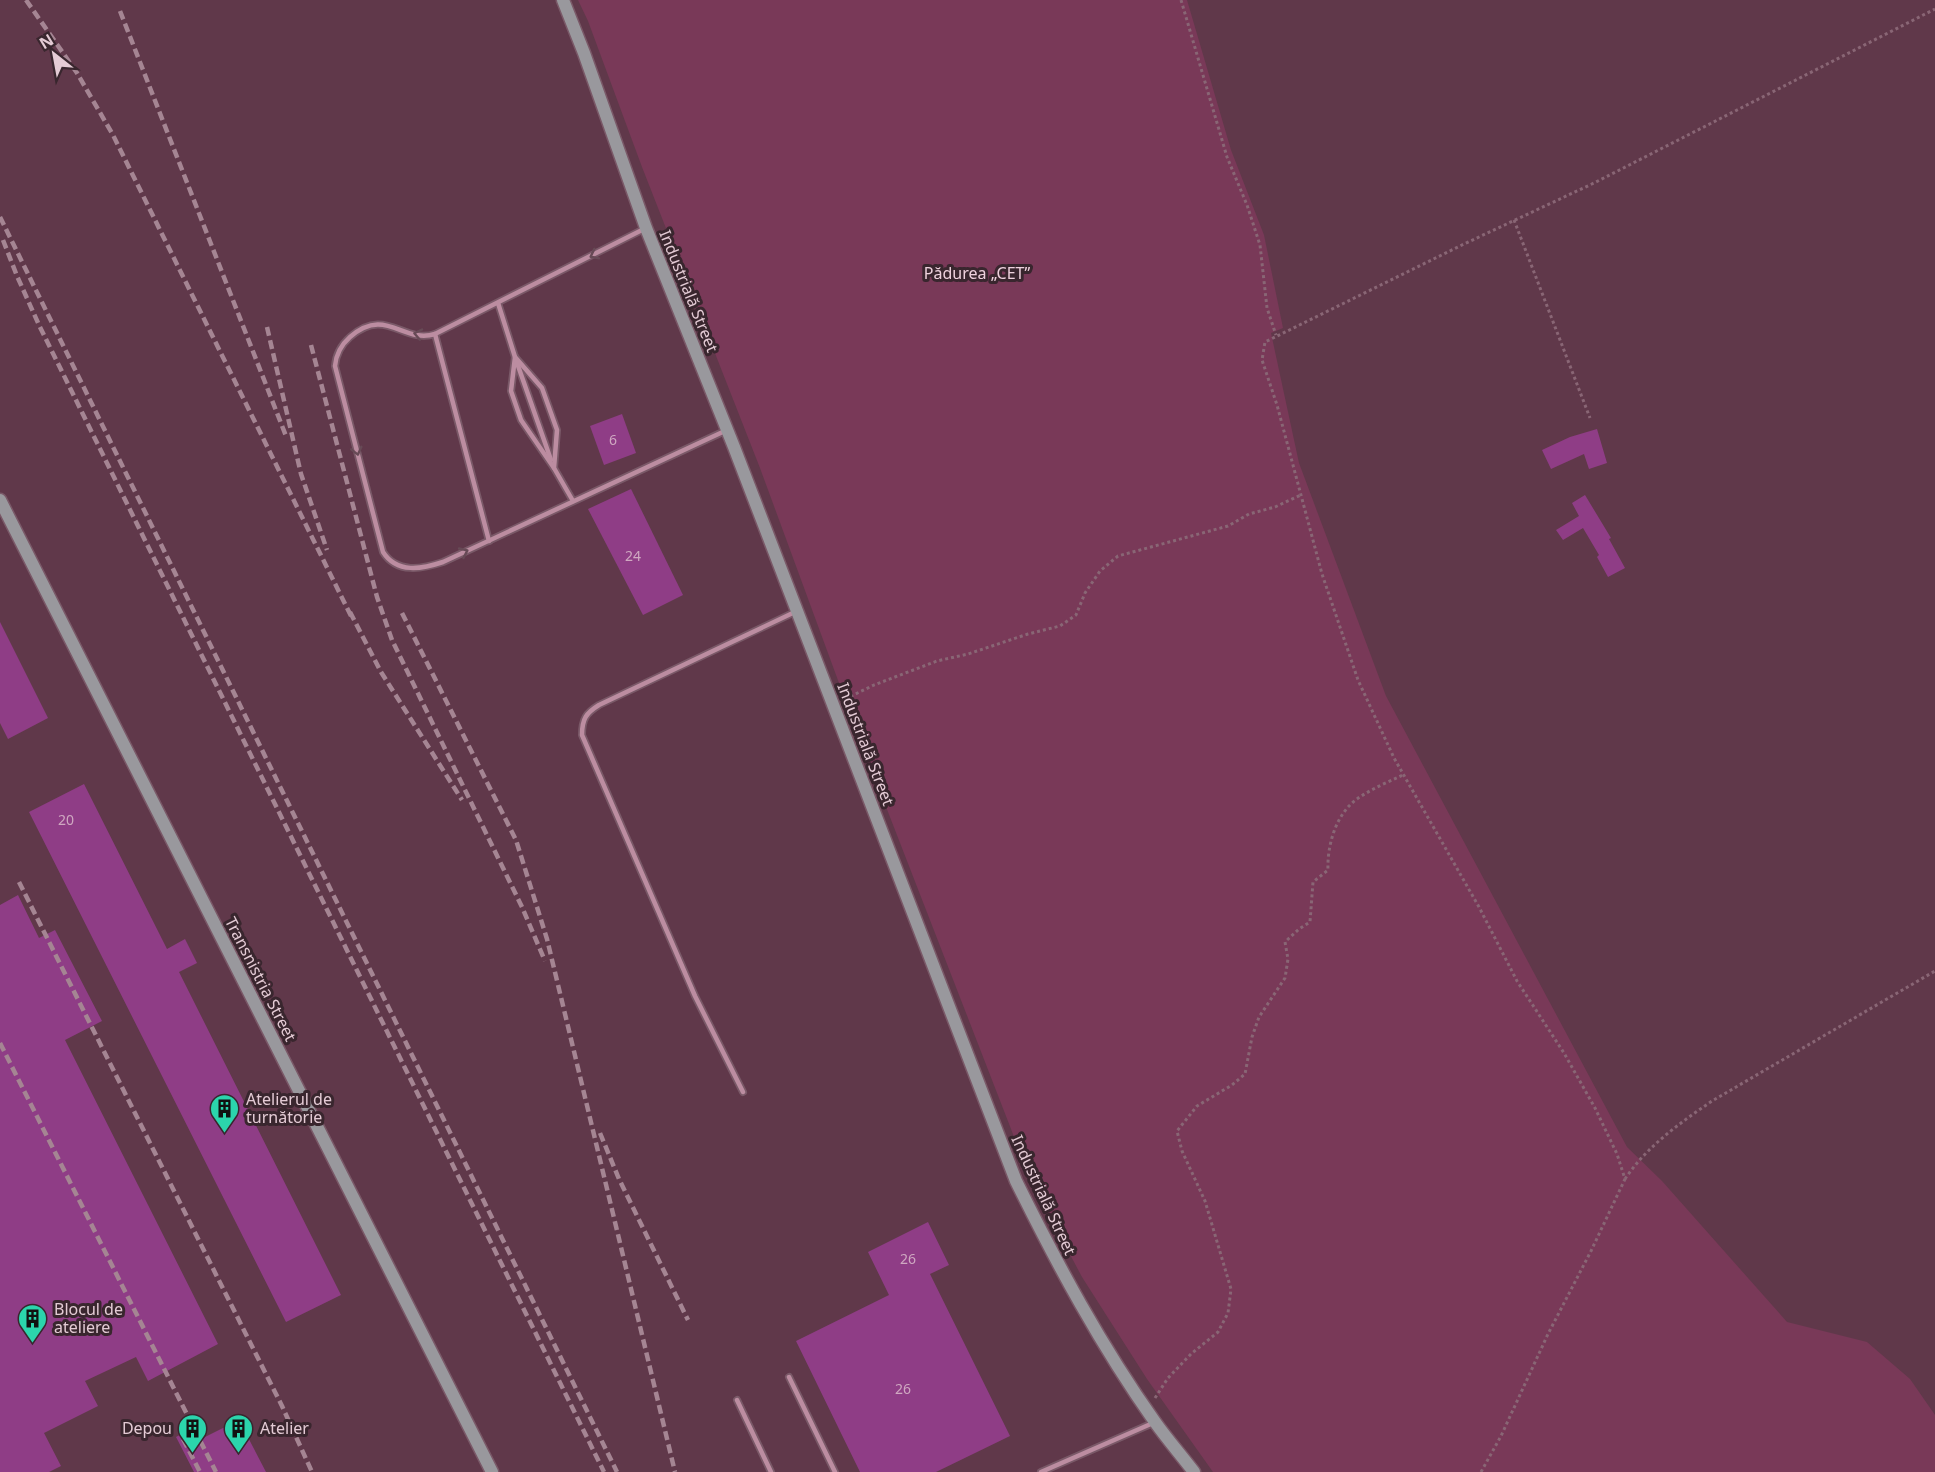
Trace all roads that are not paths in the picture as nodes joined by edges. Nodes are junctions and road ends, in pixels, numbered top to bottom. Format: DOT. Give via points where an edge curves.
graph roads {
  1 [pos="563,0"];
  2 [pos="646,228"];
  3 [pos="498,303"];
  4 [pos="435,334"];
  5 [pos="514,357"];
  6 [pos="727,430"];
  7 [pos="554,468"];
  8 [pos="0,500"];
  9 [pos="573,501"];
  10 [pos="489,541"];
  11 [pos="797,611"];
  12 [pos="743,1092"];
  13 [pos="789,1377"];
  14 [pos="736,1400"];
  15 [pos="1155,1422"];
  16 [pos="492,1472"];
  17 [pos="771,1472"];
  18 [pos="835,1472"];
  19 [pos="1041,1472"];
  20 [pos="1194,1472"];
  1 -- 2 [label="street, Industrială Street"];
  2 -- 3 [label="lane, one-way"];
  2 -- 6 [label="street, Industrială Street"];
  3 -- 4 [label="lane"];
  3 -- 5 [label="lane"];
  4 -- 10 [label="lane"];
  4 -- 10 [label="lane, one-way" via="418,335 373,324 343,343 336,359 380,544 395,565 417,568 443,562"];
  5 -- 7 [label="lane"];
  5 -- 7 [label="lane" via="510,391 521,420"];
  5 -- 7 [label="lane" via="542,388 557,430"];
  6 -- 9 [label="lane"];
  6 -- 11 [label="street, Industrială Street"];
  7 -- 9 [label="lane"];
  8 -- 16 [label="street, Transnistria Street"];
  9 -- 10 [label="lane"];
  11 -- 12 [label="lane" via="599,705 584,716 582,724 582,735 679,961"];
  11 -- 15 [label="street, Industrială Street" via="1016,1181 1051,1254"];
  13 -- 18 [label="lane"];
  14 -- 17 [label="lane"];
  15 -- 19 [label="lane"];
  15 -- 20 [label="street, Industrială Street"];
}
